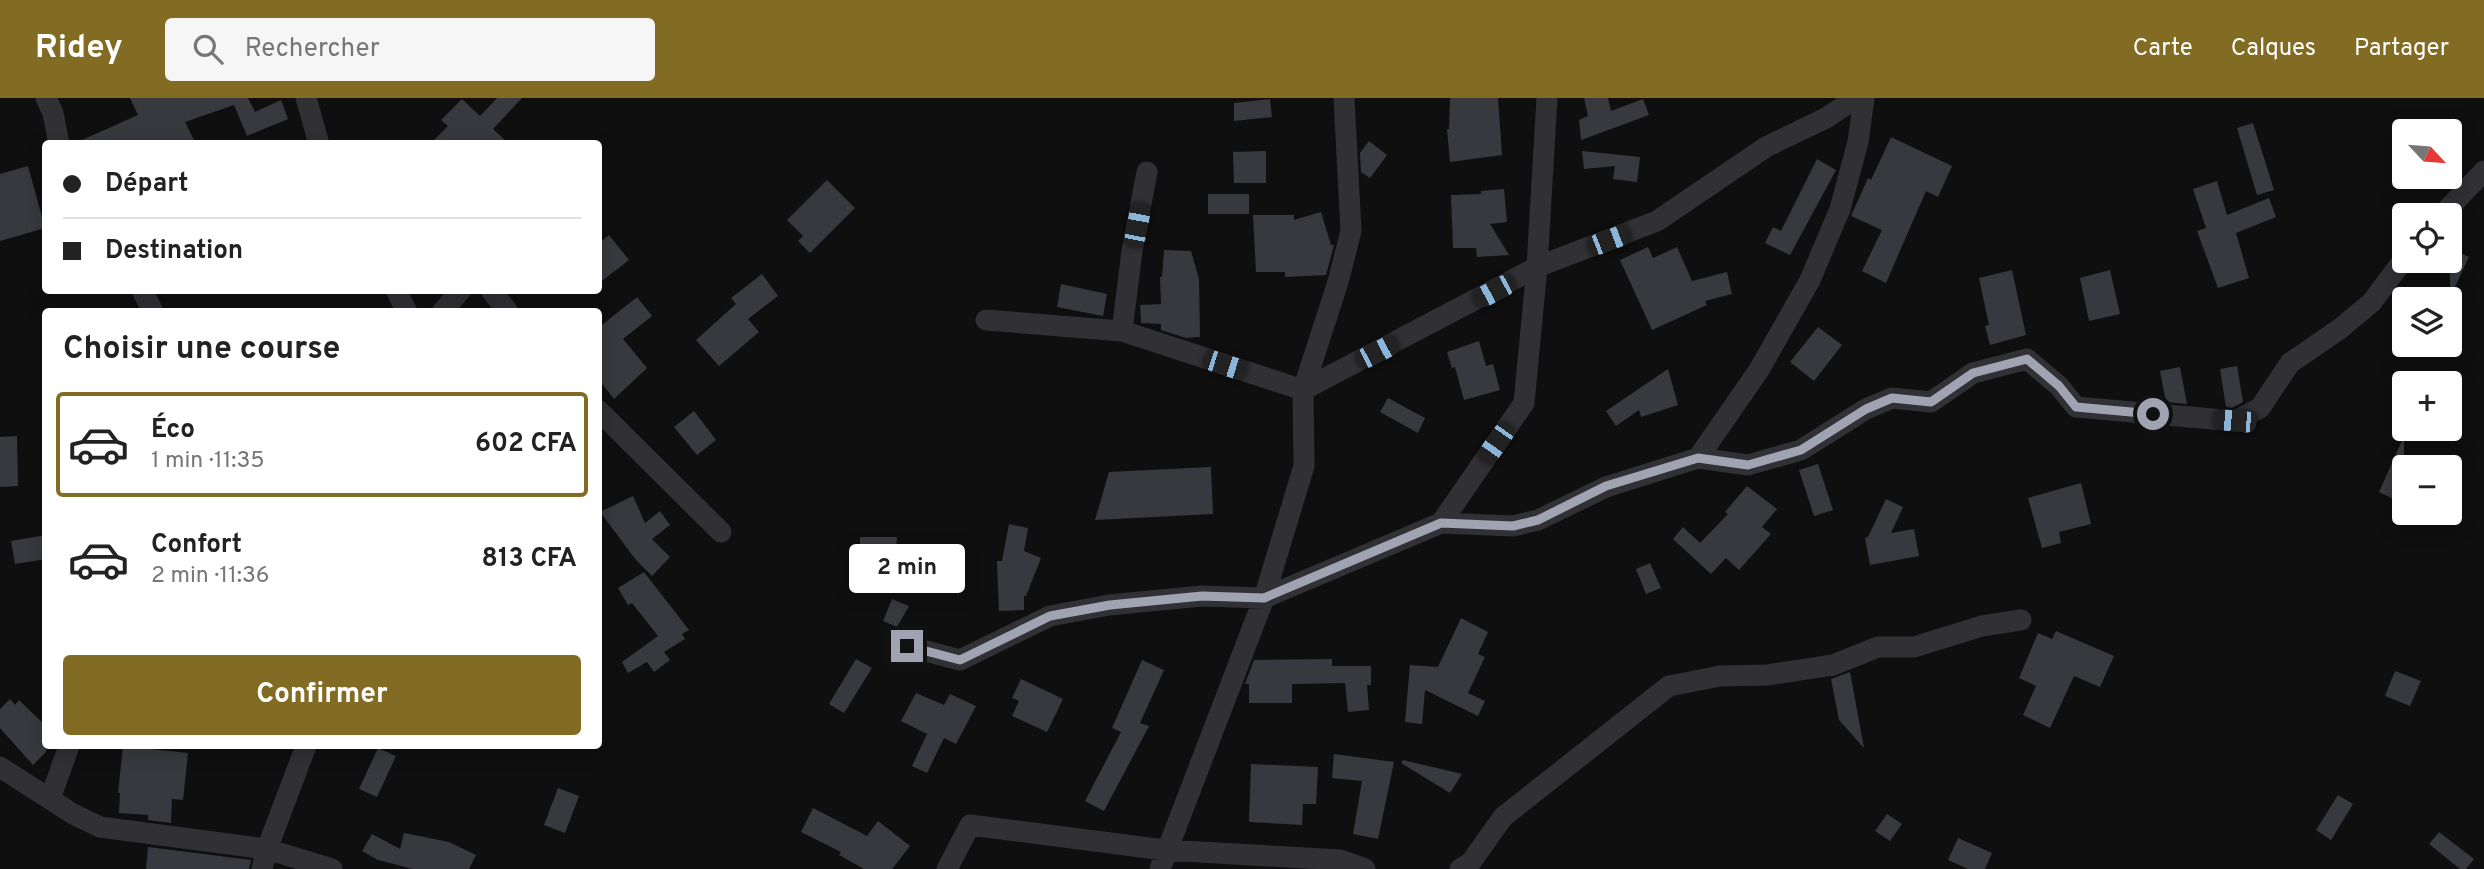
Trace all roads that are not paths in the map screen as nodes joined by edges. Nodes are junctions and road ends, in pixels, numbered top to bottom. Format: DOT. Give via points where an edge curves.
graph roads {
  1 [pos="46,98"];
  2 [pos="306,98"];
  3 [pos="1344,98"];
  4 [pos="1547,98"];
  5 [pos="1856,98"];
  6 [pos="1864,98"];
  7 [pos="58,140"];
  8 [pos="318,140"];
  9 [pos="2484,170"];
  10 [pos="1147,173"];
  11 [pos="2453,203"];
  12 [pos="1538,267"];
  13 [pos="2394,273"];
  14 [pos="458,294"];
  15 [pos="494,294"];
  16 [pos="445,308"];
  17 [pos="505,308"];
  18 [pos="986,320"];
  19 [pos="1122,331"];
  20 [pos="1303,390"];
  21 [pos="602,414"];
  22 [pos="1698,458"];
  23 [pos="1441,523"];
  24 [pos="721,531"];
  25 [pos="1264,598"];
  26 [pos="2021,620"];
  27 [pos="907,646"];
  28 [pos="68,749"];
  29 [pos="305,749"];
  30 [pos="0,767"];
  31 [pos="50,799"];
  32 [pos="264,859"];
  33 [pos="1162,860"];
  34 [pos="332,869"];
  35 [pos="947,869"];
  36 [pos="1365,869"];
  37 [pos="1460,869"];
  1 -- 7 [label="street"];
  2 -- 8 [label="street"];
  3 -- 20 [label="street" via="1351,230"];
  4 -- 12 [label="street"];
  5 -- 12 [label="street" via="1766,148 1657,221"];
  6 -- 22 [label="street" via="1840,209 1810,280 1759,370"];
  9 -- 11 [label="street"];
  10 -- 19 [label="street"];
  12 -- 20 [label="street"];
  12 -- 23 [label="street" via="1524,403"];
  13 -- 22 [label="street" via="2372,302 2290,362 2260,408 2235,421 2076,407 2027,359 1973,373 1931,402 1892,398 1801,450 1748,465"];
  14 -- 16 [label="street"];
  15 -- 17 [label="street"];
  18 -- 19 [label="street"];
  19 -- 20 [label="street"];
  20 -- 25 [label="street" via="1304,466"];
  21 -- 24 [label="street"];
  22 -- 23 [label="street" via="1606,486 1538,520 1513,526"];
  23 -- 25 [label="street"];
  25 -- 27 [label="street" via="1202,596 1050,616 960,660"];
  25 -- 33 [label="street"];
  26 -- 37 [label="street" via="1982,626 1914,647 1878,647 1833,665 1668,686 1503,817 1471,862"];
  28 -- 31 [label="street"];
  29 -- 32 [label="street"];
  30 -- 31 [label="street"];
  31 -- 32 [label="street" via="100,827"];
  32 -- 34 [label="street"];
  33 -- 35 [label="street" via="970,825"];
  33 -- 36 [label="street" via="1340,860"];
}
